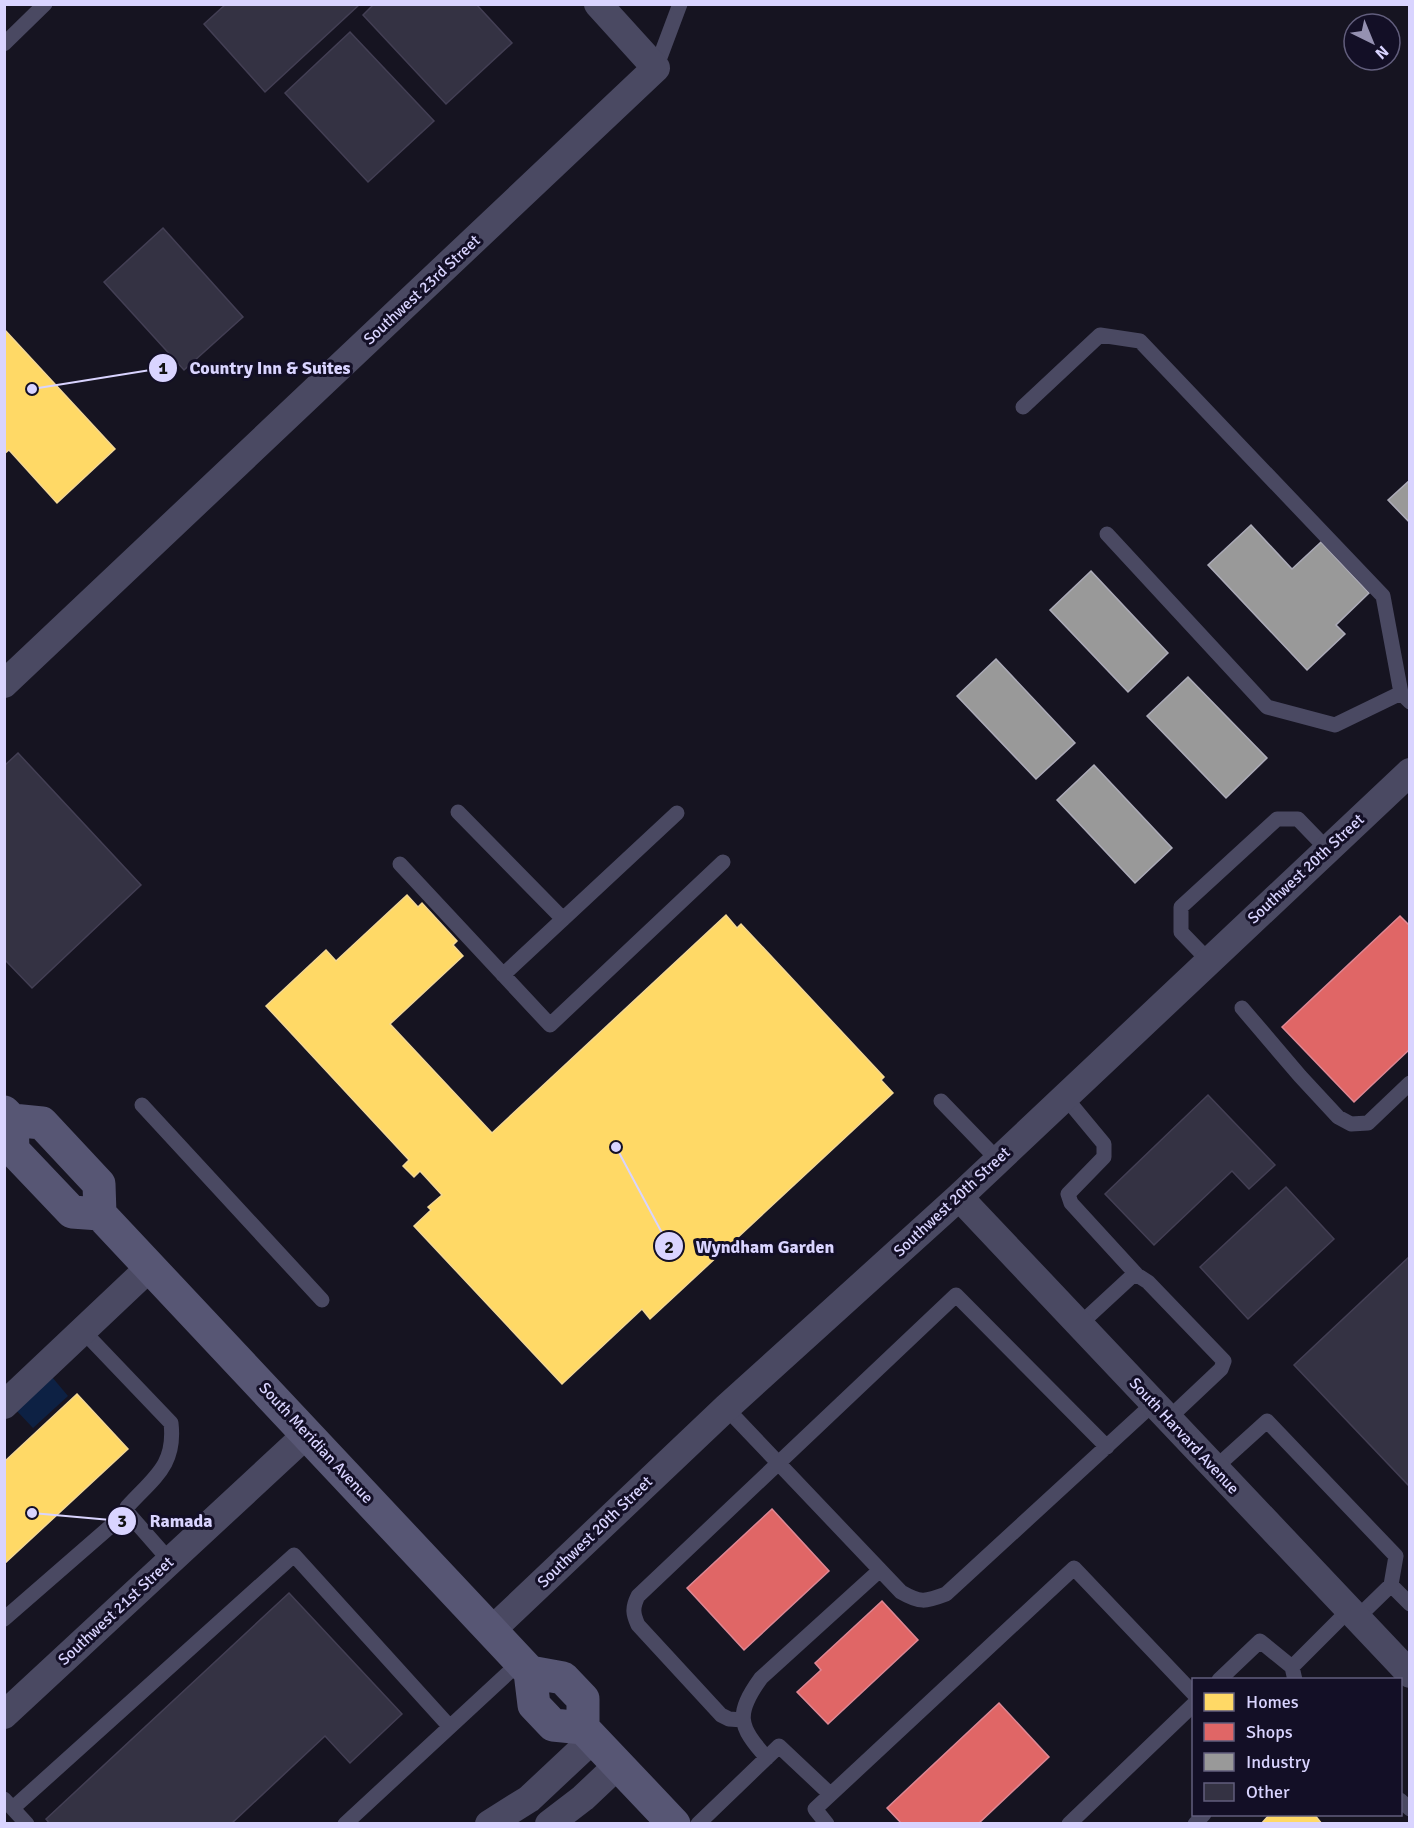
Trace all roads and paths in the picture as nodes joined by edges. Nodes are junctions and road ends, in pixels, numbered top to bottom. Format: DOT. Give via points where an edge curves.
graph roads {
  1 [pos="45,4"];
  2 [pos="598,4"];
  3 [pos="680,4"];
  4 [pos="4,44"];
  5 [pos="656,68"];
  6 [pos="1023,407"];
  7 [pos="1107,534"];
  8 [pos="4,684"];
  9 [pos="1405,698"];
  10 [pos="1408,775"];
  11 [pos="458,812"];
  12 [pos="677,813"];
  13 [pos="1327,849"];
  14 [pos="723,862"];
  15 [pos="400,864"];
  16 [pos="563,919"];
  17 [pos="1209,961"];
  18 [pos="503,975"];
  19 [pos="1242,1008"];
  20 [pos="1410,1083"];
  21 [pos="1065,1097"];
  22 [pos="940,1101"];
  23 [pos="142,1105"];
  24 [pos="8,1116"];
  25 [pos="998,1160"];
  26 [pos="959,1197"];
  27 [pos="150,1267"];
  28 [pos="1137,1275"];
  29 [pos="322,1300"];
  30 [pos="1079,1325"];
  31 [pos="82,1331"];
  32 [pos="4,1405"];
  33 [pos="726,1408"];
  34 [pos="1161,1411"];
  35 [pos="307,1434"];
  36 [pos="1107,1447"];
  37 [pos="778,1463"];
  38 [pos="1215,1468"];
  39 [pos="127,1512"];
  40 [pos="170,1561"];
  41 [pos="880,1570"];
  42 [pos="1391,1585"];
  43 [pos="1410,1604"];
  44 [pos="1353,1614"];
  45 [pos="4,1618"];
  46 [pos="492,1630"];
  47 [pos="526,1667"];
  48 [pos="1294,1673"];
  49 [pos="1410,1674"];
  50 [pos="1221,1678"];
  51 [pos="1192,1692"];
  52 [pos="1192,1706"];
  53 [pos="4,1715"];
  54 [pos="743,1720"];
  55 [pos="450,1726"];
  56 [pos="588,1733"];
  57 [pos="767,1758"];
  58 [pos="618,1765"];
  59 [pos="830,1794"];
  60 [pos="9,1804"];
  61 [pos="27,1824"];
  62 [pos="345,1824"];
  63 [pos="489,1824"];
  64 [pos="549,1824"];
  65 [pos="674,1824"];
  66 [pos="698,1824"];
  67 [pos="828,1824"];
  68 [pos="1069,1824"];
  1 -- 4 [label="lane"];
  2 -- 5 [label="street"];
  3 -- 5 [label="lane"];
  5 -- 8 [label="street, Southwest 23rd Street"];
  6 -- 9 [label="lane" via="1100,335 1140,341 1383,596"];
  7 -- 9 [label="lane" via="1267,707 1335,725"];
  10 -- 13 [label="street, Southwest 20th Street"];
  11 -- 16 [label="lane"];
  12 -- 16 [label="lane"];
  13 -- 17 [label="street, Southwest 20th Street"];
  13 -- 17 [label="lane" via="1298,819 1277,819 1181,907 1181,932"];
  14 -- 18 [label="lane" via="550,1025"];
  15 -- 18 [label="lane"];
  16 -- 18 [label="lane"];
  17 -- 21 [label="street, Southwest 20th Street"];
  19 -- 20 [label="lane" via="1338,1117 1351,1124 1368,1123"];
  21 -- 25 [label="street, Southwest 20th Street"];
  21 -- 28 [label="lane" via="1105,1149 1104,1157 1068,1194 1071,1203"];
  22 -- 25 [label="lane"];
  23 -- 29 [label="lane"];
  24 -- 27 [label="main road, South Meridian Avenue" via="42,1123 99,1184 100,1214"];
  25 -- 26 [label="street, Southwest 20th Street"];
  26 -- 30 [label="street, South Harvard Avenue"];
  26 -- 33 [label="street, Southwest 20th Street"];
  27 -- 31 [label="street"];
  27 -- 35 [label="main road, South Meridian Avenue"];
  28 -- 30 [label="lane"];
  28 -- 34 [label="lane" via="1224,1361 1221,1369"];
  30 -- 34 [label="street, South Harvard Avenue"];
  31 -- 32 [label="street"];
  31 -- 39 [label="lane" via="171,1424 173,1441 164,1468 127,1507"];
  33 -- 37 [label="lane"];
  33 -- 46 [label="street, Southwest 20th Street"];
  34 -- 36 [label="lane"];
  34 -- 38 [label="street, South Harvard Avenue"];
  35 -- 40 [label="street, Southwest 21st Street"];
  35 -- 46 [label="main road, South Meridian Avenue"];
  36 -- 37 [label="lane" via="956,1295"];
  36 -- 41 [label="lane" via="946,1594 916,1601"];
  37 -- 41 [label="lane"];
  37 -- 54 [label="lane" via="651,1581 633,1606 638,1625 712,1707 729,1719"];
  38 -- 42 [label="lane" via="1267,1421 1396,1556"];
  38 -- 44 [label="street, South Harvard Avenue"];
  39 -- 40 [label="lane"];
  39 -- 45 [label="lane"];
  40 -- 53 [label="street, Southwest 21st Street"];
  41 -- 54 [label="lane" via="761,1678 747,1697"];
  42 -- 43 [label="lane"];
  42 -- 44 [label="lane"];
  44 -- 48 [label="lane"];
  44 -- 49 [label="street, South Harvard Avenue"];
  46 -- 47 [label="main road, South Meridian Avenue"];
  47 -- 55 [label="lane"];
  47 -- 56 [label="main road" via="562,1678 583,1699"];
  48 -- 50 [label="lane" via="1260,1641"];
  51 -- 59 [label="lane" via="1074,1568"];
  52 -- 68 [label="lane"];
  54 -- 57 [label="lane" via="745,1731"];
  55 -- 60 [label="lane" via="294,1555"];
  55 -- 62 [label="lane"];
  56 -- 58 [label="main road"];
  56 -- 63 [label="street" via="529,1798"];
  57 -- 59 [label="lane" via="779,1746"];
  57 -- 66 [label="lane"];
  58 -- 64 [label="street"];
  58 -- 65 [label="main road"];
  59 -- 67 [label="lane" via="814,1809"];
  60 -- 61 [label="lane"];
}
